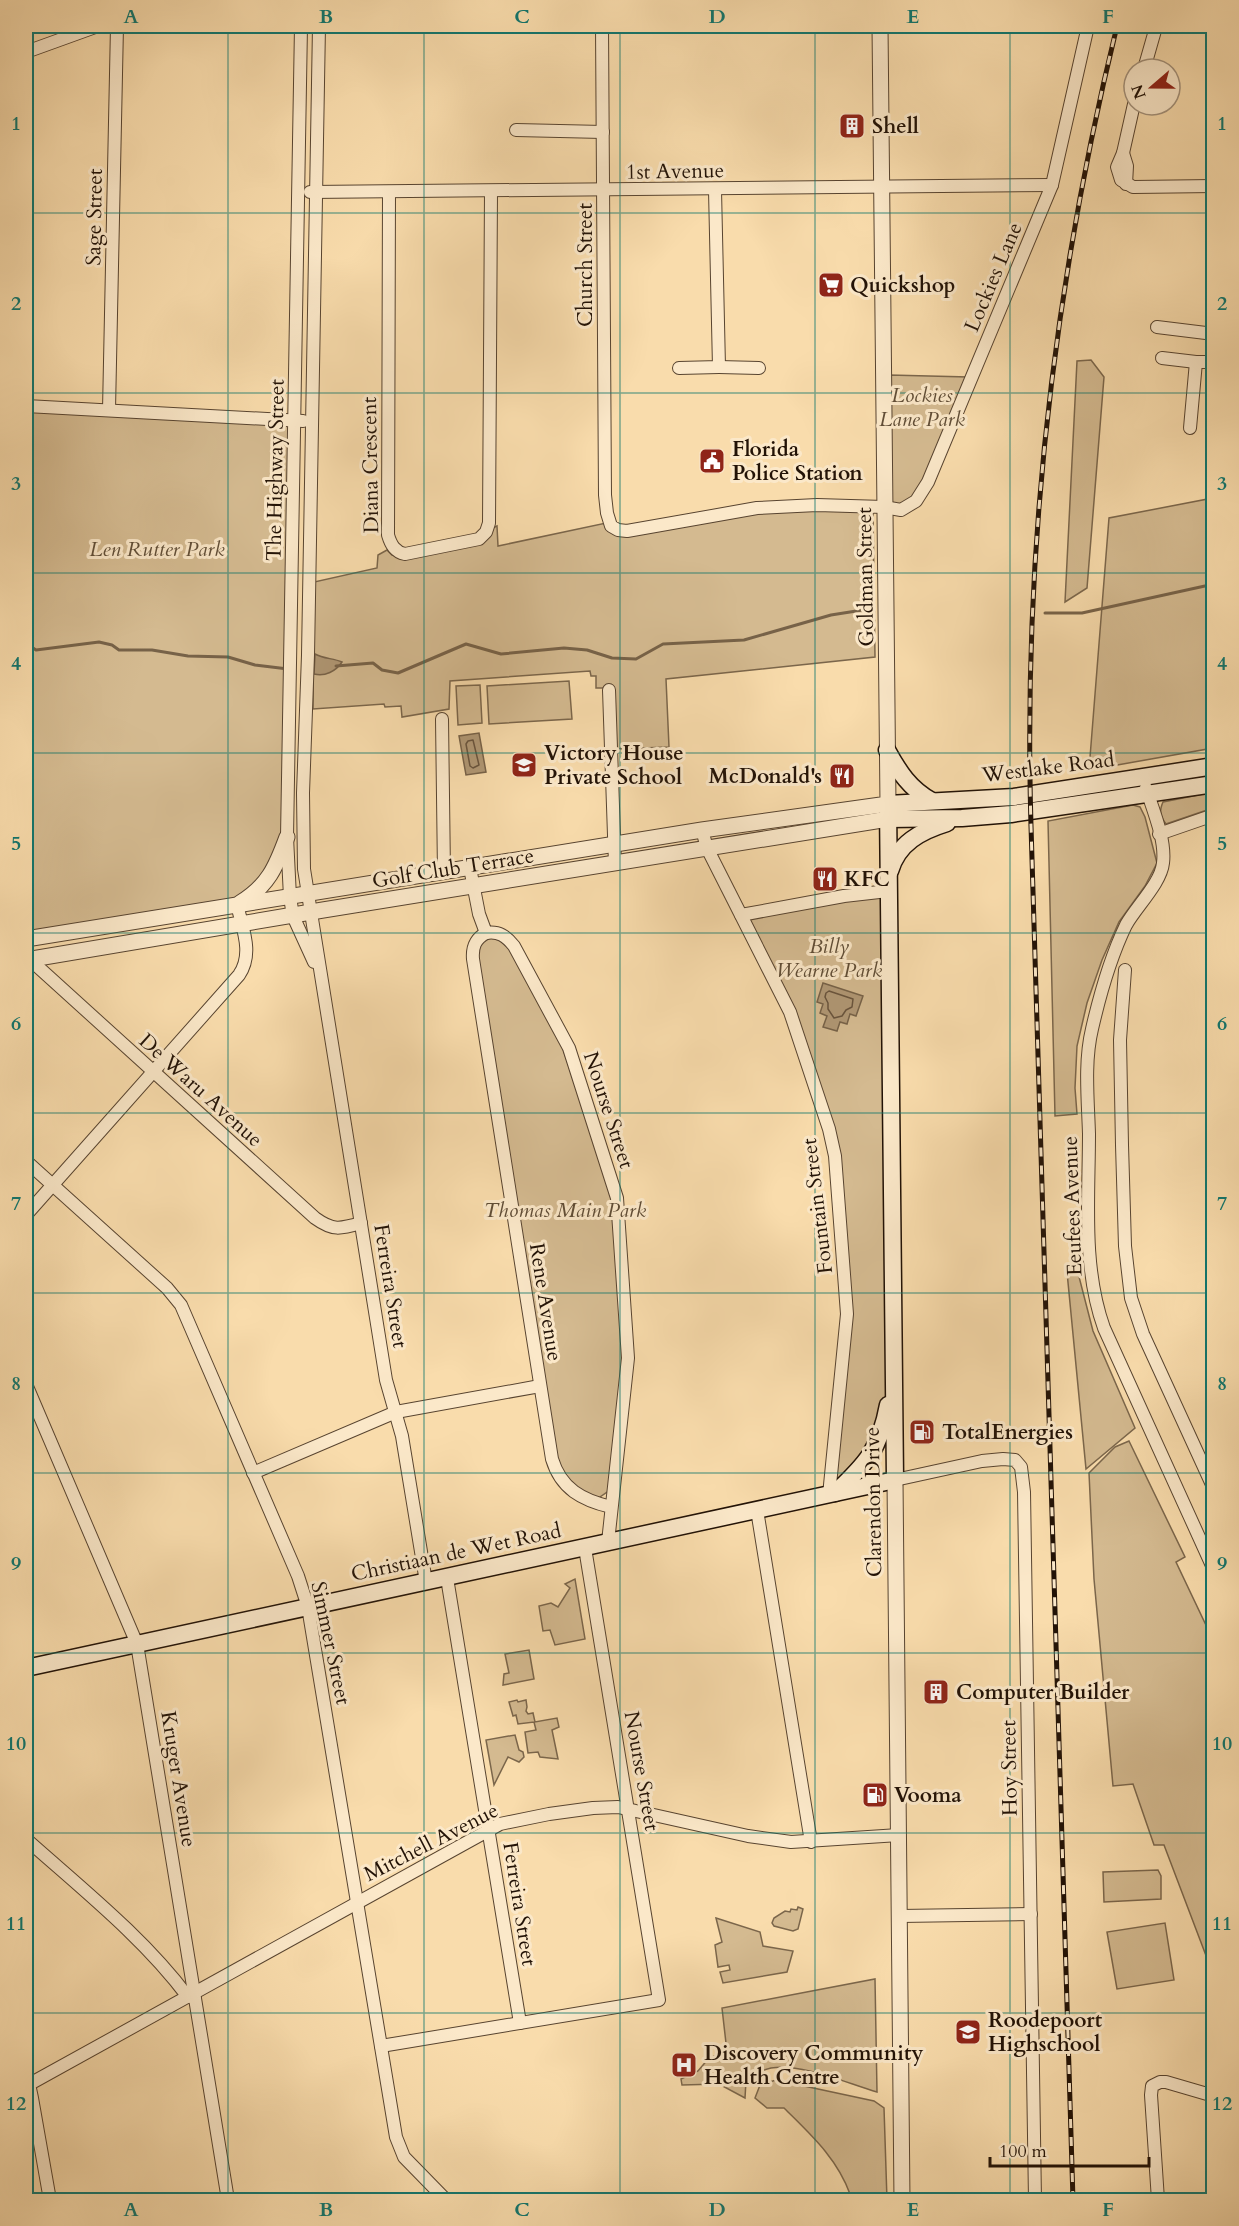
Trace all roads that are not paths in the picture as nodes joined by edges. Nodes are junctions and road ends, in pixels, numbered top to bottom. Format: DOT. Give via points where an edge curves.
graph roads {
  1 [pos="98,26"];
  2 [pos="117,26"];
  3 [pos="301,26"];
  4 [pos="319,26"];
  5 [pos="602,26"];
  6 [pos="880,26"];
  7 [pos="1089,26"];
  8 [pos="1156,27"];
  9 [pos="26,52"];
  10 [pos="1147,57"];
  11 [pos="1131,117"];
  12 [pos="516,130"];
  13 [pos="603,132"];
  14 [pos="1052,185"];
  15 [pos="1214,186"];
  16 [pos="881,188"];
  17 [pos="604,190"];
  18 [pos="715,190"];
  19 [pos="299,192"];
  20 [pos="315,192"];
  21 [pos="389,192"];
  22 [pos="491,192"];
  23 [pos="1157,327"];
  24 [pos="1214,334"];
  25 [pos="1162,358"];
  26 [pos="1196,362"];
  27 [pos="1214,362"];
  28 [pos="719,367"];
  29 [pos="679,368"];
  30 [pos="759,368"];
  31 [pos="26,406"];
  32 [pos="110,410"];
  33 [pos="295,421"];
  34 [pos="311,421"];
  35 [pos="1191,428"];
  36 [pos="884,507"];
  37 [pos="609,690"];
  38 [pos="442,719"];
  39 [pos="887,750"];
  40 [pos="1214,766"];
  41 [pos="1214,783"];
  42 [pos="1145,786"];
  43 [pos="932,801"];
  44 [pos="888,812"];
  45 [pos="1214,815"];
  46 [pos="962,818"];
  47 [pos="702,830"];
  48 [pos="1159,834"];
  49 [pos="287,837"];
  50 [pos="614,845"];
  51 [pos="707,848"];
  52 [pos="615,864"];
  53 [pos="470,868"];
  54 [pos="444,873"];
  55 [pos="888,884"];
  56 [pos="474,886"];
  57 [pos="307,893"];
  58 [pos="290,897"];
  59 [pos="237,904"];
  60 [pos="311,912"];
  61 [pos="741,915"];
  62 [pos="293,916"];
  63 [pos="241,925"];
  64 [pos="486,933"];
  65 [pos="26,939"];
  66 [pos="27,959"];
  67 [pos="1125,970"];
  68 [pos="324,994"];
  69 [pos="152,1071"];
  70 [pos="26,1161"];
  71 [pos="53,1186"];
  72 [pos="26,1215"];
  73 [pos="361,1223"];
  74 [pos="894,1370"];
  75 [pos="26,1384"];
  76 [pos="540,1386"];
  77 [pos="396,1413"];
  78 [pos="252,1473"];
  79 [pos="895,1480"];
  80 [pos="1214,1489"];
  81 [pos="831,1495"];
  82 [pos="611,1507"];
  83 [pos="757,1510"];
  84 [pos="608,1542"];
  85 [pos="585,1548"];
  86 [pos="1214,1570"];
  87 [pos="447,1578"];
  88 [pos="426,1582"];
  89 [pos="308,1607"];
  90 [pos="137,1644"];
  91 [pos="26,1668"];
  92 [pos="629,1809"];
  93 [pos="488,1830"];
  94 [pos="898,1835"];
  95 [pos="26,1839"];
  96 [pos="810,1842"];
  97 [pos="357,1902"];
  98 [pos="1031,1914"];
  99 [pos="900,1917"];
  100 [pos="191,1996"];
  101 [pos="520,2023"];
  102 [pos="381,2046"];
  103 [pos="27,2084"];
  104 [pos="1214,2096"];
  105 [pos="50,2200"];
  106 [pos="228,2200"];
  107 [pos="446,2200"];
  108 [pos="902,2200"];
  109 [pos="1035,2200"];
  110 [pos="1158,2200"];
  1 -- 9 [label="street"];
  2 -- 32 [label="street, Sage Street"];
  3 -- 19 [label="street, The Highway Street"];
  4 -- 20 [label="street, The Highway Street"];
  5 -- 13 [label="street, Church Street"];
  6 -- 16 [label="street, Goldman Street"];
  7 -- 14 [label="street, Lockies Lane"];
  8 -- 10 [label="street"];
  11 -- 15 [label="street" via="1123,153 1126,184"];
  12 -- 13 [label="street"];
  13 -- 17 [label="street, Church Street"];
  14 -- 16 [label="street, 1st Avenue"];
  14 -- 36 [label="street, Lockies Lane" via="928,482 916,501 905,509"];
  16 -- 18 [label="street, 1st Avenue"];
  16 -- 36 [label="street, Goldman Street"];
  17 -- 18 [label="street, 1st Avenue"];
  17 -- 22 [label="street, 1st Avenue"];
  17 -- 36 [label="street, Church Street" via="606,504 611,526 627,531 757,508"];
  18 -- 28 [label="street"];
  19 -- 20 [label="street, 1st Avenue"];
  19 -- 33 [label="street, The Highway Street"];
  20 -- 21 [label="street, 1st Avenue"];
  20 -- 34 [label="street, The Highway Street"];
  21 -- 22 [label="street, 1st Avenue"];
  21 -- 22 [label="street, Diana Crescent" via="388,535 393,548 405,554 479,538 489,523"];
  23 -- 24 [label="street"];
  25 -- 26 [label="street"];
  26 -- 27 [label="street"];
  26 -- 35 [label="street"];
  28 -- 29 [label="street"];
  28 -- 30 [label="street"];
  31 -- 32 [label="street"];
  32 -- 33 [label="street"];
  33 -- 34 [label="street"];
  33 -- 49 [label="street, The Highway Street"];
  34 -- 57 [label="street, The Highway Street" via="303,845"];
  36 -- 39 [label="street, Goldman Street"];
  37 -- 50 [label="street"];
  38 -- 54 [label="street"];
  39 -- 43 [label="main road" via="906,781"];
  39 -- 44 [label="street, Goldman Street"];
  40 -- 42 [label="main road, Westlake Road"];
  41 -- 42 [label="main road, Westlake Road"];
  42 -- 43 [label="main road, Westlake Road"];
  42 -- 46 [label="main road, Westlake Road" via="1011,814"];
  42 -- 48 [label="street, Eeufees Avenue"];
  43 -- 44 [label="main road, Westlake Road"];
  44 -- 46 [label="main road, Westlake Road"];
  44 -- 47 [label="street, Golf Club Terrace"];
  44 -- 51 [label="street, Golf Club Terrace"];
  44 -- 55 [label="main road, Clarendon Drive"];
  45 -- 48 [label="street"];
  46 -- 55 [label="main road" via="926,829 910,840 896,856"];
  47 -- 50 [label="street, Golf Club Terrace"];
  47 -- 51 [label="street, Fountain Street"];
  48 -- 86 [label="street, Eeufees Avenue" via="1164,854 1161,873 1117,946 1091,1032 1090,1253 1096,1304 1112,1347"];
  49 -- 58 [label="street, The Highway Street"];
  49 -- 59 [label="street" via="268,879"];
  50 -- 52 [label="street"];
  50 -- 53 [label="street, Golf Club Terrace"];
  51 -- 52 [label="street, Golf Club Terrace"];
  51 -- 61 [label="street, Fountain Street"];
  52 -- 56 [label="street, Golf Club Terrace"];
  53 -- 54 [label="street, Golf Club Terrace"];
  53 -- 56 [label="street"];
  54 -- 57 [label="street, Golf Club Terrace"];
  55 -- 61 [label="street"];
  55 -- 74 [label="main road, Clarendon Drive"];
  56 -- 60 [label="street, Golf Club Terrace"];
  56 -- 64 [label="street"];
  57 -- 58 [label="street, Golf Club Terrace"];
  57 -- 60 [label="street, The Highway Street"];
  58 -- 59 [label="street, Golf Club Terrace"];
  58 -- 62 [label="street, The Highway Street"];
  59 -- 63 [label="street"];
  59 -- 65 [label="street, Golf Club Terrace"];
  60 -- 62 [label="street, Golf Club Terrace"];
  60 -- 68 [label="street, Ferreira Street"];
  61 -- 81 [label="street, Fountain Street" via="790,1012 835,1156 847,1314"];
  62 -- 63 [label="street, Golf Club Terrace"];
  62 -- 68 [label="street, Ferreira Street"];
  63 -- 66 [label="street, Golf Club Terrace"];
  63 -- 69 [label="street" via="248,953 243,970"];
  64 -- 76 [label="street, Rene Avenue" via="472,948 472,959"];
  64 -- 82 [label="street, Nourse Street" via="501,934 514,946 564,1037 617,1198 628,1358"];
  66 -- 69 [label="street, De Waru Avenue"];
  67 -- 80 [label="street" via="1120,1040 1125,1246 1131,1298 1143,1334"];
  68 -- 73 [label="street, Ferreira Street"];
  69 -- 71 [label="street"];
  69 -- 73 [label="street, De Waru Avenue" via="315,1218 332,1228"];
  70 -- 71 [label="street, Simmer Street"];
  71 -- 72 [label="street"];
  71 -- 78 [label="street, Simmer Street" via="181,1305"];
  73 -- 77 [label="street, Ferreira Street" via="386,1380"];
  74 -- 79 [label="main road, Clarendon Drive"];
  74 -- 81 [label="main road" via="878,1443 865,1463"];
  75 -- 90 [label="street, Kruger Avenue"];
  76 -- 77 [label="street"];
  76 -- 82 [label="street, Rene Avenue" via="552,1460 559,1477 585,1499"];
  77 -- 78 [label="street"];
  77 -- 88 [label="street, Ferreira Street"];
  78 -- 89 [label="street, Simmer Street"];
  79 -- 81 [label="main road, Christiaan de Wet Road"];
  79 -- 94 [label="street, Clarendon Drive"];
  79 -- 98 [label="street, Hoy Street" via="993,1459 1016,1460 1021,1467"];
  81 -- 83 [label="main road, Christiaan de Wet Road"];
  82 -- 84 [label="street, Nourse Street"];
  83 -- 84 [label="main road, Christiaan de Wet Road"];
  83 -- 96 [label="street"];
  84 -- 85 [label="main road, Christiaan de Wet Road"];
  85 -- 87 [label="main road, Christiaan de Wet Road"];
  85 -- 92 [label="street, Nourse Street"];
  87 -- 88 [label="main road, Christiaan de Wet Road"];
  87 -- 93 [label="street, Ferreira Street"];
  88 -- 89 [label="main road, Christiaan de Wet Road"];
  89 -- 90 [label="main road, Christiaan de Wet Road"];
  89 -- 97 [label="street, Simmer Street"];
  90 -- 91 [label="main road, Christiaan de Wet Road"];
  90 -- 100 [label="street, Kruger Avenue"];
  92 -- 93 [label="street, Mitchell Avenue" via="605,1807 549,1814"];
  92 -- 96 [label="street, Mitchell Avenue" via="756,1837"];
  92 -- 101 [label="street, Nourse Street" via="659,2000"];
  93 -- 97 [label="street, Mitchell Avenue"];
  93 -- 101 [label="street, Ferreira Street"];
  94 -- 96 [label="street, Mitchell Avenue"];
  94 -- 99 [label="street, Clarendon Drive"];
  95 -- 100 [label="street" via="145,1948"];
  97 -- 100 [label="street, Mitchell Avenue"];
  97 -- 102 [label="street, Simmer Street"];
  98 -- 99 [label="street"];
  98 -- 109 [label="street, Hoy Street"];
  99 -- 108 [label="street, Clarendon Drive"];
  100 -- 103 [label="street, Mitchell Avenue"];
  100 -- 106 [label="street, Kruger Avenue"];
  101 -- 102 [label="street"];
  102 -- 107 [label="street, Simmer Street" via="399,2147 410,2165"];
  103 -- 105 [label="street"];
  104 -- 110 [label="street" via="1166,2082 1155,2084 1151,2091"];
}
